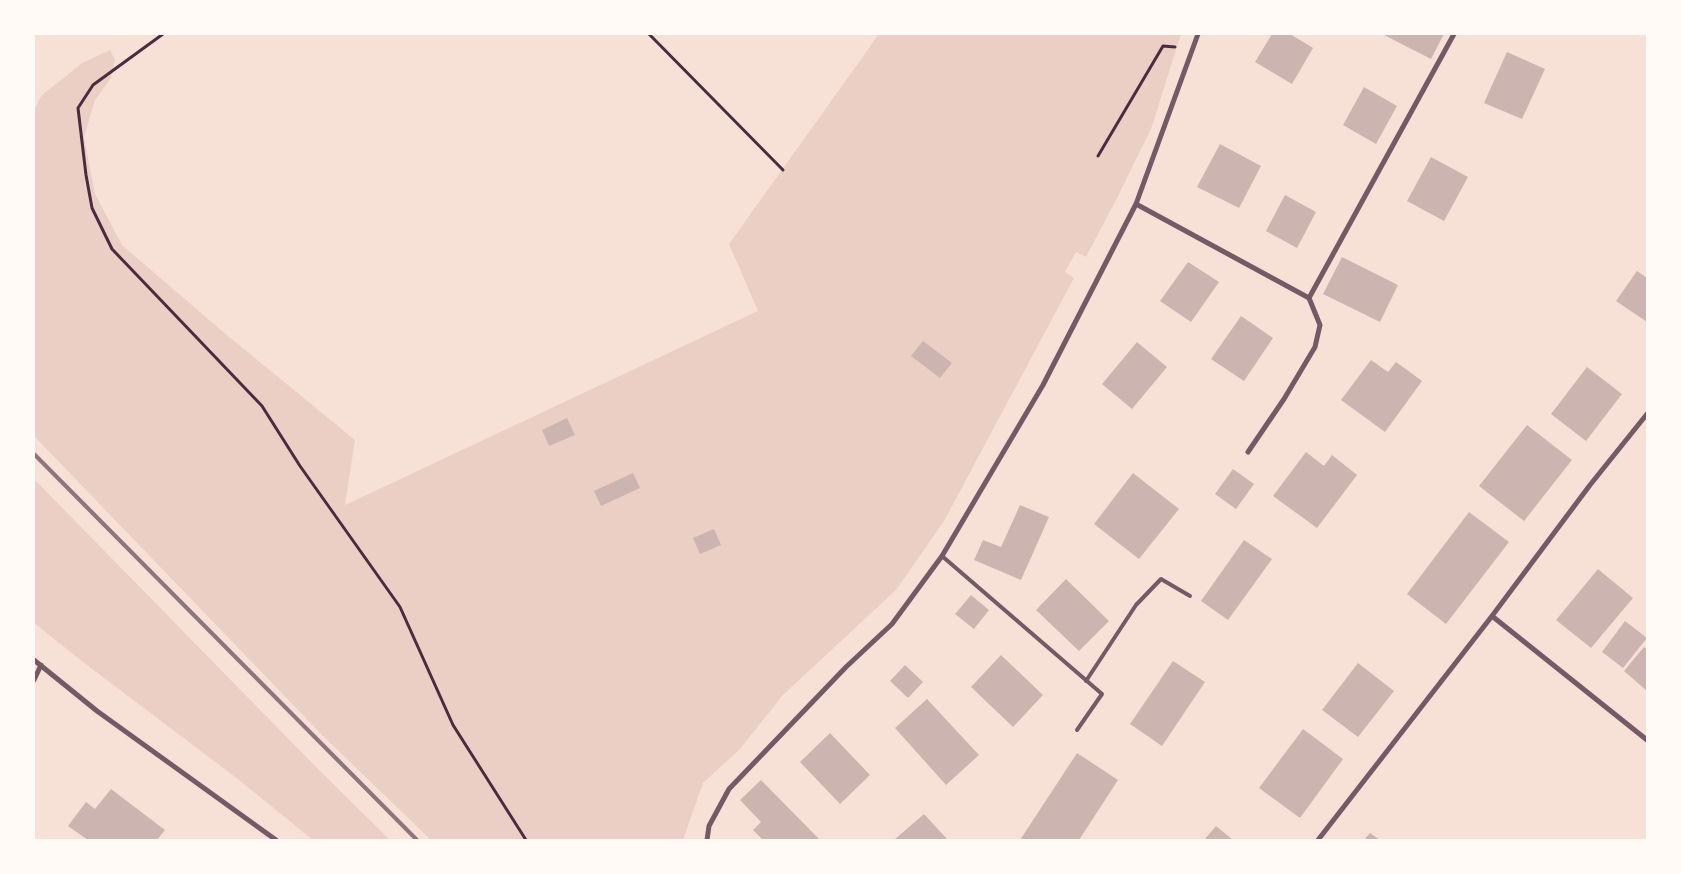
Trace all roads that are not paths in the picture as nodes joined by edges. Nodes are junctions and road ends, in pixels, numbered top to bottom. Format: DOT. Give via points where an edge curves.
graph roads {
  1 [pos="1198,34"];
  2 [pos="1454,34"];
  3 [pos="1136,204"];
  4 [pos="1308,298"];
  5 [pos="1647,414"];
  6 [pos="1248,452"];
  7 [pos="942,556"];
  8 [pos="1190,596"];
  9 [pos="1492,616"];
  10 [pos="34,660"];
  11 [pos="40,665"];
  12 [pos="34,680"];
  13 [pos="1086,681"];
  14 [pos="1077,730"];
  15 [pos="1647,740"];
  16 [pos="276,840"];
  17 [pos="707,840"];
  18 [pos="1318,840"];
  1 -- 3 [label="street"];
  2 -- 4 [label="street"];
  3 -- 4 [label="street"];
  3 -- 7 [label="street" via="1043,385"];
  4 -- 6 [label="street" via="1320,325 1315,347"];
  5 -- 9 [label="street"];
  7 -- 13 [label="lane"];
  7 -- 17 [label="street" via="892,624 728,789 709,826"];
  8 -- 13 [label="lane" via="1161,579 1136,605"];
  9 -- 15 [label="street"];
  9 -- 18 [label="street"];
  10 -- 11 [label="street"];
  11 -- 12 [label="street"];
  11 -- 16 [label="street" via="97,711"];
  13 -- 14 [label="lane" via="1102,694"];
}
